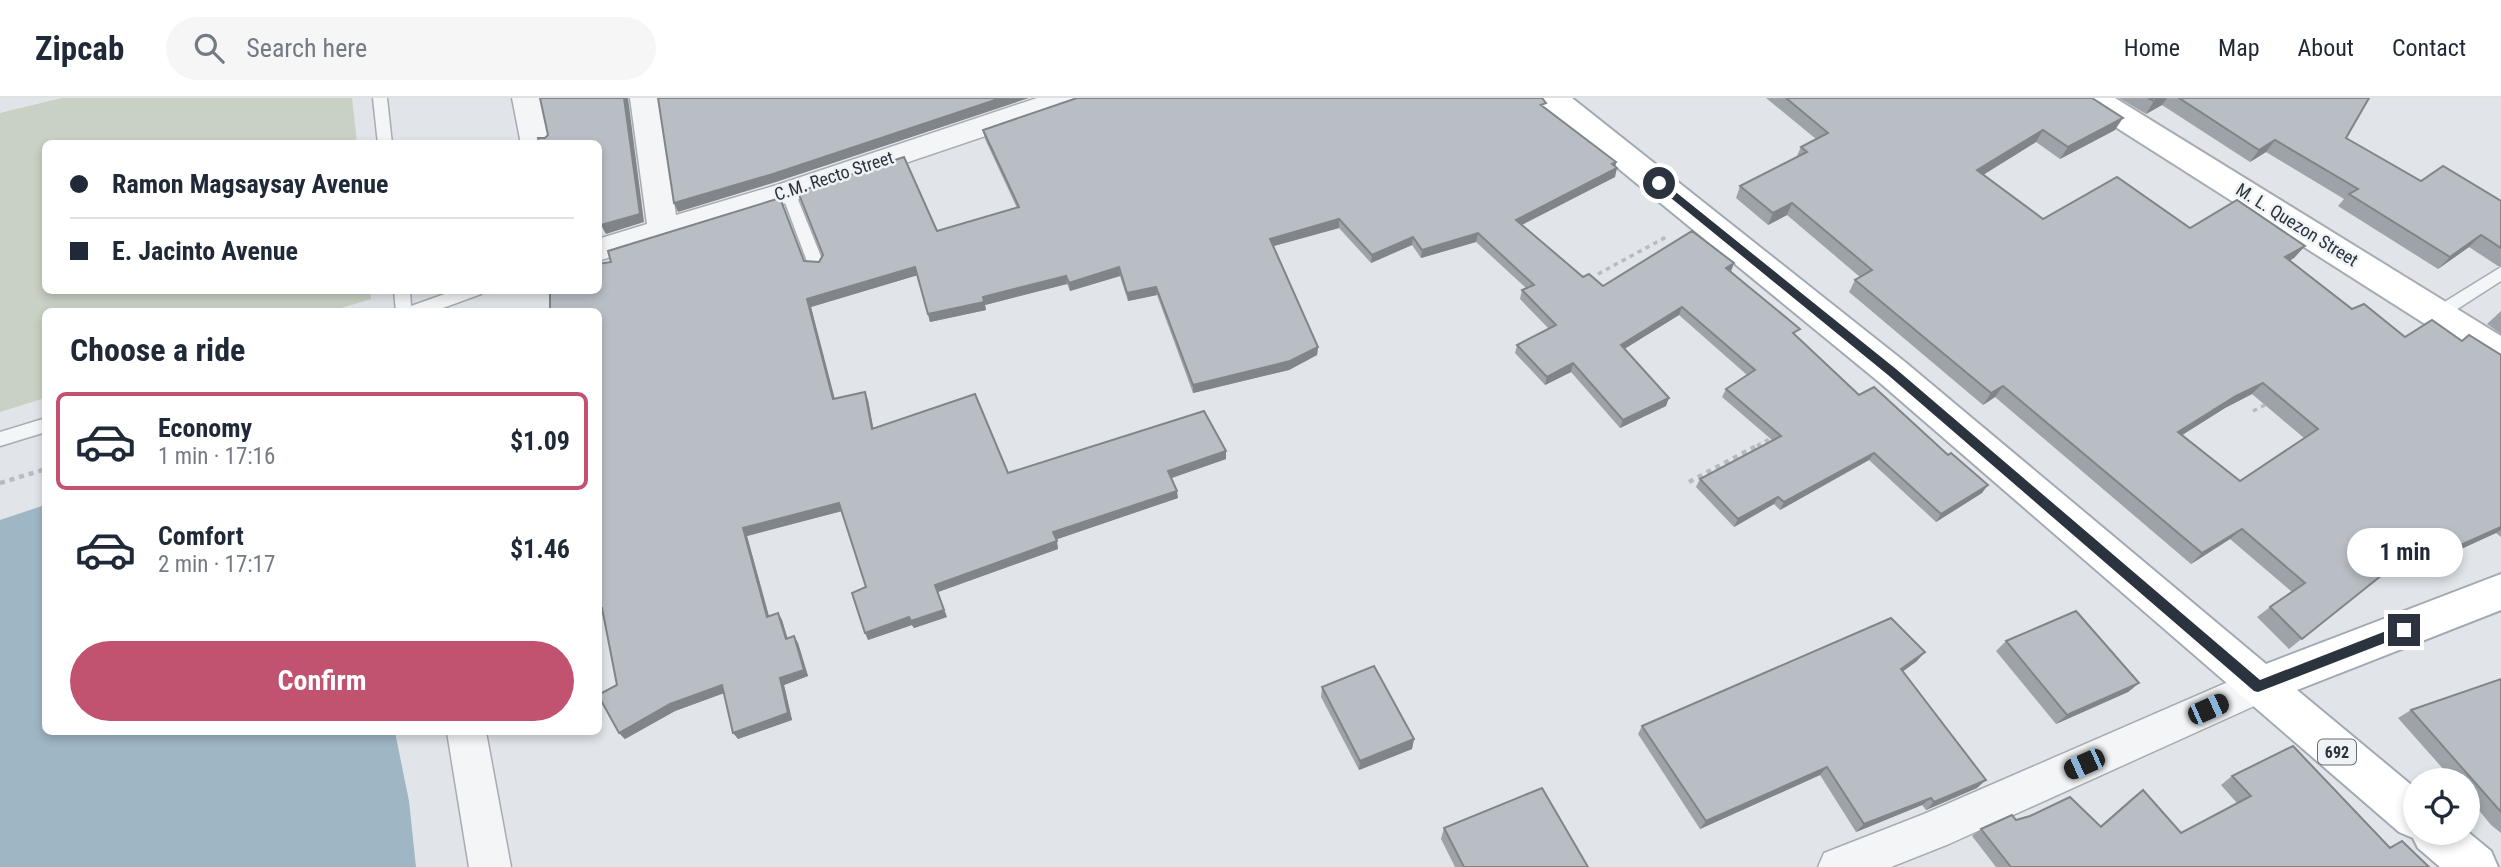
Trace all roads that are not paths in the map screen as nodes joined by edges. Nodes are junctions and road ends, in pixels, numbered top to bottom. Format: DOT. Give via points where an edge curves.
graph roads {
  1 [pos="380,98"];
  2 [pos="526,98"];
  3 [pos="644,98"];
  4 [pos="1067,98"];
  5 [pos="1552,98"];
  6 [pos="2092,98"];
  7 [pos="385,140"];
  8 [pos="535,140"];
  9 [pos="788,192"];
  10 [pos="663,230"];
  11 [pos="602,249"];
  12 [pos="816,264"];
  13 [pos="2501,272"];
  14 [pos="464,294"];
  15 [pos="424,308"];
  16 [pos="2439,313"];
  17 [pos="2501,354"];
  18 [pos="42,426"];
  19 [pos="0,439"];
  20 [pos="2501,592"];
  21 [pos="2258,687"];
  22 [pos="468,735"];
  23 [pos="2403,807"];
  24 [pos="2448,845"];
  25 [pos="490,867"];
  26 [pos="1839,867"];
  27 [pos="2475,867"];
  1 -- 7 [label="lane"];
  2 -- 8 [label="street"];
  3 -- 10 [label="street"];
  4 -- 9 [label="street, C.M. Recto Street"];
  5 -- 21 [label="main road" via="1892,372"];
  6 -- 16 [label="main road, M. L. Quezon Street"];
  9 -- 10 [label="street, C.M. Recto Street"];
  9 -- 12 [label="lane"];
  10 -- 11 [label="street, C.M. Recto Street"];
  13 -- 16 [label="lane"];
  14 -- 15 [label="lane"];
  16 -- 17 [label="main road, M. L. Quezon Street"];
  18 -- 19 [label="lane"];
  20 -- 21 [label="main road"];
  21 -- 23 [label="main road, 692"];
  21 -- 26 [label="street" via="1934,830"];
  22 -- 25 [label="street"];
  24 -- 27 [label="main road"];
}
